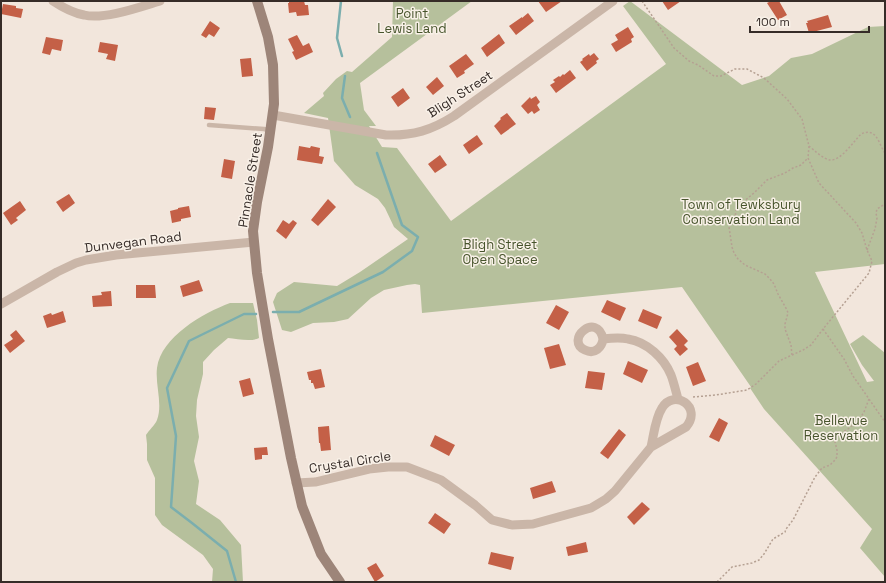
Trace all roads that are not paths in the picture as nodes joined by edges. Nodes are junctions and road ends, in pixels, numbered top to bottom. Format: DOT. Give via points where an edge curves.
graph roads {
  1 [pos="53,1"];
  2 [pos="160,1"];
  3 [pos="257,1"];
  4 [pos="613,1"];
  5 [pos="273,115"];
  6 [pos="209,125"];
  7 [pos="271,131"];
  8 [pos="254,242"];
  9 [pos="1,304"];
  10 [pos="603,339"];
  11 [pos="680,400"];
  12 [pos="651,447"];
  13 [pos="296,483"];
  14 [pos="340,582"];
  1 -- 2 [label="street" via="85,16 99,16"];
  3 -- 5 [label="street, Pinnacle Street" via="268,37 272,65"];
  4 -- 5 [label="street, Bligh Street" via="454,116 427,130 412,134 386,135"];
  5 -- 7 [label="street, Pinnacle Street"];
  6 -- 7 [label="lane"];
  7 -- 8 [label="street, Pinnacle Street" via="257,202"];
  8 -- 9 [label="street, Dunvegan Road" via="86,260 57,272"];
  8 -- 13 [label="street, Pinnacle Street" via="264,317"];
  10 -- 11 [label="street, Crystal Circle" via="631,340 644,344 657,354 671,375"];
  11 -- 12 [label="street, Crystal Circle" via="668,401 661,409"];
  11 -- 12 [label="street, Crystal Circle" via="690,408 690,423 681,431"];
  12 -- 13 [label="street, Crystal Circle" via="615,491 601,502 590,508 533,524 512,525 492,520 441,480 407,467 369,469 315,482"];
  13 -- 14 [label="street, Pinnacle Street" via="320,554"];
}
